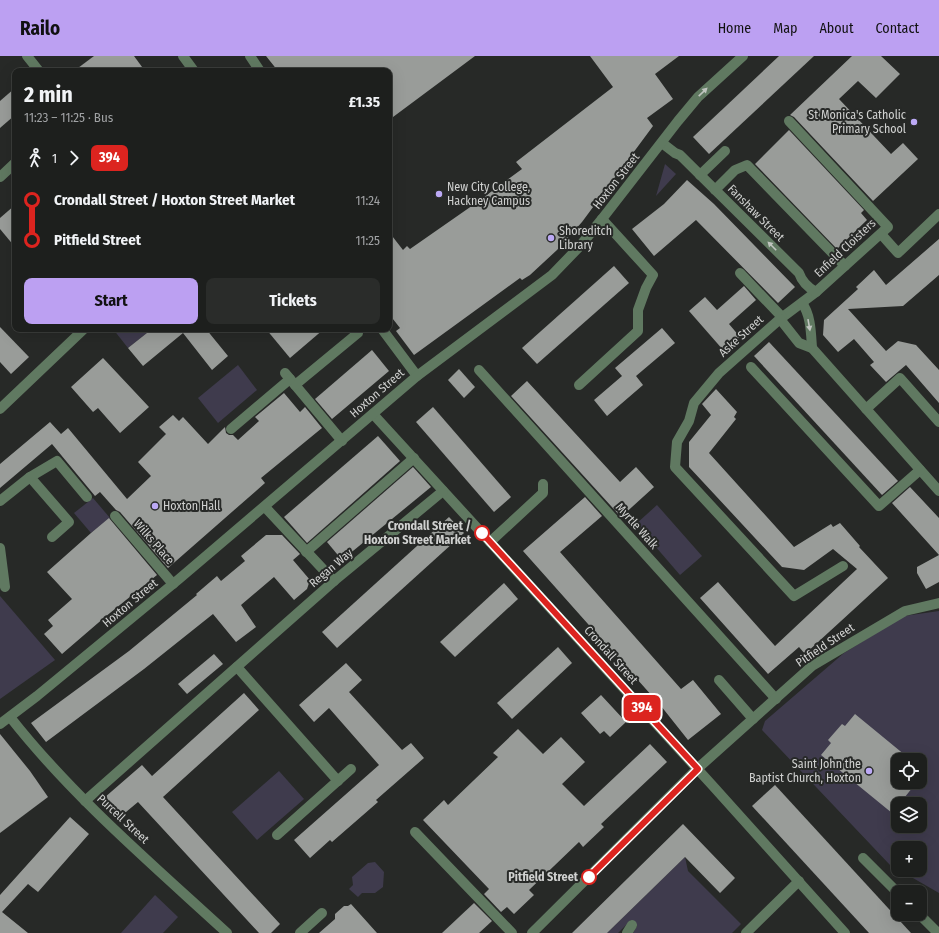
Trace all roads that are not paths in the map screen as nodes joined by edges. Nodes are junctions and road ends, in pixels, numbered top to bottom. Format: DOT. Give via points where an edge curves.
graph roads {
  1 [pos="27,56"];
  2 [pos="183,56"];
  3 [pos="250,56"];
  4 [pos="743,56"];
  5 [pos="37,68"];
  6 [pos="192,68"];
  7 [pos="258,68"];
  8 [pos="789,121"];
  9 [pos="662,143"];
  10 [pos="725,151"];
  11 [pos="12,166"];
  12 [pos="700,175"];
  13 [pos="0,177"];
  14 [pos="715,190"];
  15 [pos="939,214"];
  16 [pos="602,219"];
  17 [pos="881,234"];
  18 [pos="845,266"];
  19 [pos="740,273"];
  20 [pos="816,292"];
  21 [pos="802,303"];
  22 [pos="781,318"];
  23 [pos="76,332"];
  24 [pos="384,332"];
  25 [pos="358,333"];
  26 [pos="812,348"];
  27 [pos="751,367"];
  28 [pos="479,370"];
  29 [pos="417,376"];
  30 [pos="290,379"];
  31 [pos="579,385"];
  32 [pos="0,408"];
  33 [pos="866,409"];
  34 [pos="373,414"];
  35 [pos="939,422"];
  36 [pos="231,429"];
  37 [pos="342,441"];
  38 [pos="414,458"];
  39 [pos="920,470"];
  40 [pos="30,477"];
  41 [pos="543,484"];
  42 [pos="443,491"];
  43 [pos="939,491"];
  44 [pos="87,496"];
  45 [pos="0,501"];
  46 [pos="265,507"];
  47 [pos="115,516"];
  48 [pos="52,536"];
  49 [pos="490,542"];
  50 [pos="0,548"];
  51 [pos="306,552"];
  52 [pos="843,566"];
  53 [pos="334,581"];
  54 [pos="173,584"];
  55 [pos="5,587"];
  56 [pos="939,603"];
  57 [pos="237,667"];
  58 [pos="719,680"];
  59 [pos="776,699"];
  60 [pos="10,717"];
  61 [pos="753,719"];
  62 [pos="0,724"];
  63 [pos="351,769"];
  64 [pos="698,769"];
  65 [pos="338,781"];
  66 [pos="85,801"];
  67 [pos="415,832"];
  68 [pos="277,835"];
  69 [pos="863,858"];
  70 [pos="799,881"];
  71 [pos="891,886"];
  72 [pos="322,912"];
  73 [pos="926,921"];
  74 [pos="226,933"];
  75 [pos="300,933"];
  76 [pos="512,933"];
  77 [pos="532,933"];
  78 [pos="746,933"];
  79 [pos="845,933"];
  80 [pos="938,933"];
  1 -- 5 [label="street"];
  2 -- 6 [label="street"];
  3 -- 7 [label="street"];
  9 -- 4 [label="street, Hoxton Street, one-way" via="698,97"];
  8 -- 17 [label="street, Enfield Cloisters" via="888,227"];
  9 -- 12 [label="street, Fanshaw Street" via="680,155"];
  9 -- 16 [label="street, Hoxton Street"];
  10 -- 12 [label="street"];
  11 -- 13 [label="street"];
  12 -- 14 [label="street, Fanshaw Street"];
  14 -- 18 [label="street" via="735,170 747,165"];
  20 -- 14 [label="street, Fanshaw Street, one-way" via="808,287 798,273"];
  15 -- 17 [label="street" via="898,253"];
  16 -- 29 [label="street, Hoxton Street" via="552,275"];
  16 -- 31 [label="street" via="652,275 638,310 638,331"];
  17 -- 18 [label="street, Enfield Cloisters"];
  18 -- 20 [label="street, Enfield Cloisters"];
  19 -- 22 [label="street"];
  20 -- 21 [label="street"];
  21 -- 22 [label="street"];
  21 -- 26 [label="street, one-way" via="806,308"];
  22 -- 26 [label="street" via="798,343"];
  22 -- 52 [label="street, Aske Street" via="719,373 694,403 689,421 677,442 675,467 794,596"];
  23 -- 32 [label="street"];
  24 -- 29 [label="street"];
  25 -- 30 [label="street"];
  26 -- 33 [label="street"];
  27 -- 39 [label="street" via="879,506"];
  28 -- 59 [label="street, Myrtle Walk"];
  29 -- 34 [label="street, Hoxton Street"];
  30 -- 36 [label="street"];
  30 -- 37 [label="street"];
  33 -- 35 [label="street" via="900,378"];
  33 -- 39 [label="street"];
  34 -- 37 [label="street, Hoxton Street"];
  34 -- 38 [label="street, Crondall Street"];
  37 -- 46 [label="street, Hoxton Street"];
  38 -- 42 [label="street, Crondall Street"];
  38 -- 51 [label="street"];
  39 -- 43 [label="street"];
  40 -- 44 [label="street" via="57,461"];
  40 -- 45 [label="street"];
  40 -- 48 [label="street" via="68,522"];
  41 -- 49 [label="street" via="543,493"];
  42 -- 49 [label="street, Crondall Street"];
  42 -- 53 [label="street, Regan Way"];
  46 -- 51 [label="street"];
  46 -- 54 [label="street, Hoxton Street"];
  47 -- 54 [label="street, Wilks Place"];
  49 -- 64 [label="street, Crondall Street"];
  50 -- 55 [label="street"];
  51 -- 53 [label="street"];
  53 -- 57 [label="street, Regan Way"];
  54 -- 60 [label="street, Hoxton Street"];
  56 -- 59 [label="street, Pitfield Street" via="905,611 844,646 812,666"];
  57 -- 65 [label="street"];
  57 -- 66 [label="street, Regan Way"];
  58 -- 61 [label="street"];
  59 -- 61 [label="street, Pitfield Street"];
  60 -- 62 [label="street, Hoxton Street"];
  60 -- 66 [label="street, Purcell Street"];
  61 -- 64 [label="street, Pitfield Street"];
  63 -- 65 [label="street"];
  64 -- 70 [label="street, Crondall Street"];
  64 -- 77 [label="street, Pitfield Street"];
  65 -- 68 [label="street"];
  66 -- 74 [label="street, Purcell Street"];
  67 -- 76 [label="street"];
  69 -- 71 [label="street"];
  70 -- 78 [label="street"];
  70 -- 79 [label="street, Crondall Street"];
  72 -- 75 [label="street"];
  73 -- 80 [label="street"];
}
